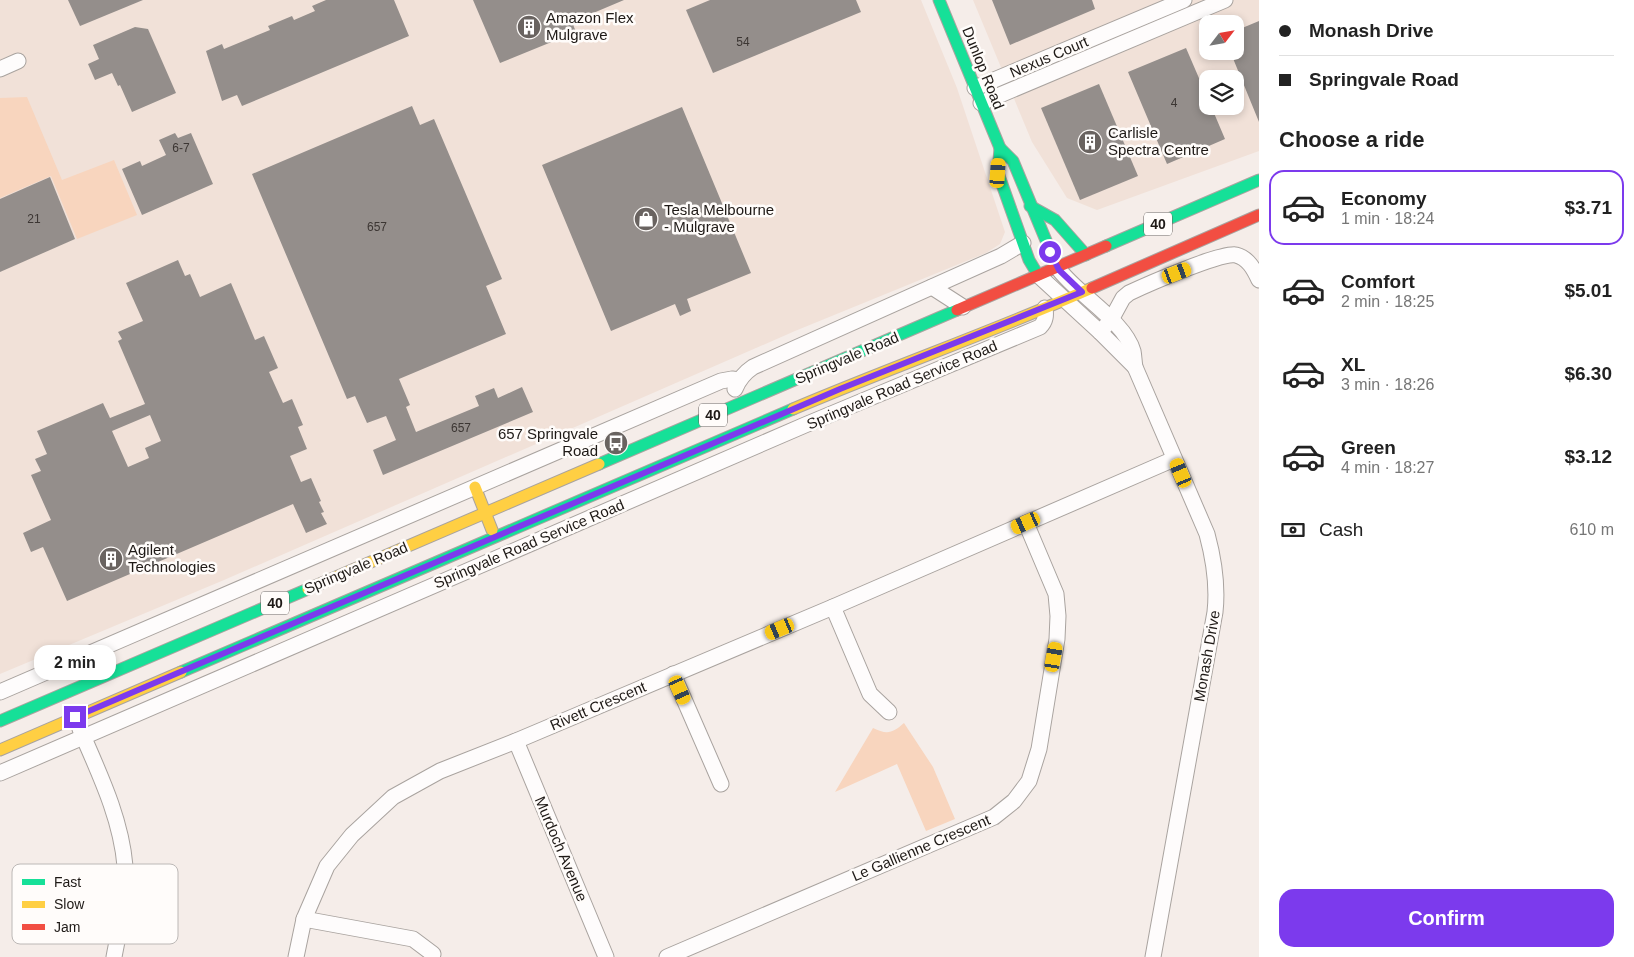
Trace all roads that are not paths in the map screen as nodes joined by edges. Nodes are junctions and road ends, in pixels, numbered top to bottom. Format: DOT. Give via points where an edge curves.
graph roads {
  1 [pos="939,0"];
  2 [pos="1184,0"];
  3 [pos="1225,0"];
  4 [pos="1166,8"];
  5 [pos="1172,22"];
  6 [pos="1126,33"];
  7 [pos="18,61"];
  8 [pos="0,69"];
  9 [pos="975,88"];
  10 [pos="981,103"];
  11 [pos="1000,148"];
  12 [pos="1259,180"];
  13 [pos="1030,206"];
  14 [pos="1259,216"];
  15 [pos="1023,243"];
  16 [pos="1086,254"];
  17 [pos="1057,267"];
  18 [pos="1038,275"];
  19 [pos="1259,280"];
  20 [pos="932,288"];
  21 [pos="1082,292"];
  22 [pos="1066,299"];
  23 [pos="963,307"];
  24 [pos="1045,308"];
  25 [pos="1111,320"];
  26 [pos="1100,332"];
  27 [pos="1135,367"];
  28 [pos="739,380"];
  29 [pos="791,396"];
  30 [pos="731,408"];
  31 [pos="655,410"];
  32 [pos="805,425"];
  33 [pos="684,427"];
  34 [pos="1174,459"];
  35 [pos="474,487"];
  36 [pos="485,513"];
  37 [pos="1026,523"];
  38 [pos="496,537"];
  39 [pos="394,580"];
  40 [pos="402,599"];
  41 [pos="833,607"];
  42 [pos="673,674"];
  43 [pos="0,692"];
  44 [pos="64,693"];
  45 [pos="889,712"];
  46 [pos="75,717"];
  47 [pos="0,720"];
  48 [pos="83,736"];
  49 [pos="516,741"];
  50 [pos="0,750"];
  51 [pos="0,773"];
  52 [pos="722,784"];
  53 [pos="125,864"];
  54 [pos="304,919"];
  55 [pos="116,944"];
  56 [pos="433,954"];
  57 [pos="114,957"];
  58 [pos="296,957"];
  59 [pos="606,957"];
  60 [pos="667,957"];
  61 [pos="1153,957"];
  1 -- 9 [label="main road, Dunlop Road"];
  2 -- 4 [label="street, Nexus Court"];
  3 -- 5 [label="street, Nexus Court"];
  4 -- 5 [label="street"];
  4 -- 6 [label="street, Nexus Court"];
  5 -- 6 [label="street, Nexus Court"];
  6 -- 9 [label="street, Nexus Court"];
  6 -- 10 [label="street, Nexus Court"];
  7 -- 8 [label="street"];
  9 -- 10 [label="main road, Dunlop Road"];
  10 -- 11 [label="main road, Dunlop Road"];
  11 -- 13 [label="main road, Dunlop Road" via="1013,161"];
  11 -- 15 [label="main road, Dunlop Road" via="998,173"];
  12 -- 16 [label="main road, Springvale Road / 40"];
  13 -- 16 [label="main road" via="1054,220"];
  13 -- 17 [label="main road, Dunlop Road"];
  14 -- 21 [label="main road, Springvale Road / 40"];
  15 -- 18 [label="main road, Dunlop Road"];
  15 -- 20 [label="street, Springvale Road"];
  16 -- 17 [label="main road, Springvale Road / 40"];
  17 -- 18 [label="main road, Springvale Road / 40"];
  17 -- 21 [label="street, Monash Drive"];
  18 -- 22 [label="street, Monash Drive"];
  18 -- 23 [label="main road, Springvale Road / 40"];
  19 -- 25 [label="street" via="1251,265 1239,257 1231,255 1214,259 1129,293"];
  20 -- 23 [label="street"];
  20 -- 28 [label="street, Springvale Road" via="753,367"];
  21 -- 22 [label="main road, Springvale Road / 40"];
  21 -- 25 [label="street, Monash Drive"];
  22 -- 24 [label="main road, Springvale Road / 40"];
  22 -- 26 [label="street, Monash Drive"];
  23 -- 29 [label="main road, Springvale Road / 40"];
  24 -- 29 [label="main road, Springvale Road / 40"];
  24 -- 32 [label="street, Springvale Road Service Road" via="1044,323 1040,327"];
  25 -- 26 [label="street"];
  25 -- 27 [label="street, Monash Drive" via="1133,350"];
  26 -- 27 [label="street, Monash Drive"];
  27 -- 34 [label="street, Monash Drive"];
  28 -- 30 [label="street"];
  28 -- 31 [label="street, Springvale Road" via="721,381"];
  29 -- 30 [label="main road, Springvale Road / 40"];
  29 -- 32 [label="main road"];
  29 -- 38 [label="main road, Springvale Road / 40"];
  30 -- 33 [label="main road, Springvale Road / 40"];
  31 -- 33 [label="street"];
  31 -- 35 [label="street, Springvale Road"];
  32 -- 40 [label="street, Springvale Road Service Road"];
  33 -- 36 [label="main road, Springvale Road / 40"];
  34 -- 37 [label="street, Rivett Crescent"];
  34 -- 61 [label="street, Monash Drive" via="1207,534 1217,597"];
  35 -- 36 [label="main road"];
  35 -- 43 [label="street"];
  36 -- 38 [label="main road"];
  36 -- 44 [label="main road, Springvale Road / 40"];
  37 -- 41 [label="street, Rivett Crescent"];
  37 -- 60 [label="street, Le Gallienne Crescent" via="1056,594 1058,616 1038,749 1029,781 1014,802 994,817"];
  38 -- 39 [label="main road, Springvale Road / 40"];
  39 -- 40 [label="street, Springvale Road"];
  39 -- 46 [label="main road, Springvale Road / 40"];
  40 -- 48 [label="street, Springvale Road Service Road"];
  41 -- 42 [label="street, Rivett Crescent"];
  41 -- 45 [label="street" via="870,694"];
  42 -- 49 [label="street, Rivett Crescent"];
  42 -- 52 [label="street"];
  44 -- 46 [label="street"];
  44 -- 47 [label="main road, Springvale Road / 40"];
  46 -- 48 [label="street"];
  46 -- 50 [label="main road, Springvale Road / 40"];
  48 -- 51 [label="street, Springvale Road Service Road"];
  48 -- 53 [label="street" via="111,803"];
  49 -- 54 [label="street, Rivett Crescent" via="440,771 393,797 352,835 327,866"];
  49 -- 59 [label="street, Murdoch Avenue"];
  54 -- 56 [label="street" via="413,939"];
  54 -- 58 [label="street, Rivett Crescent"];
  55 -- 57 [label="street"];
}
